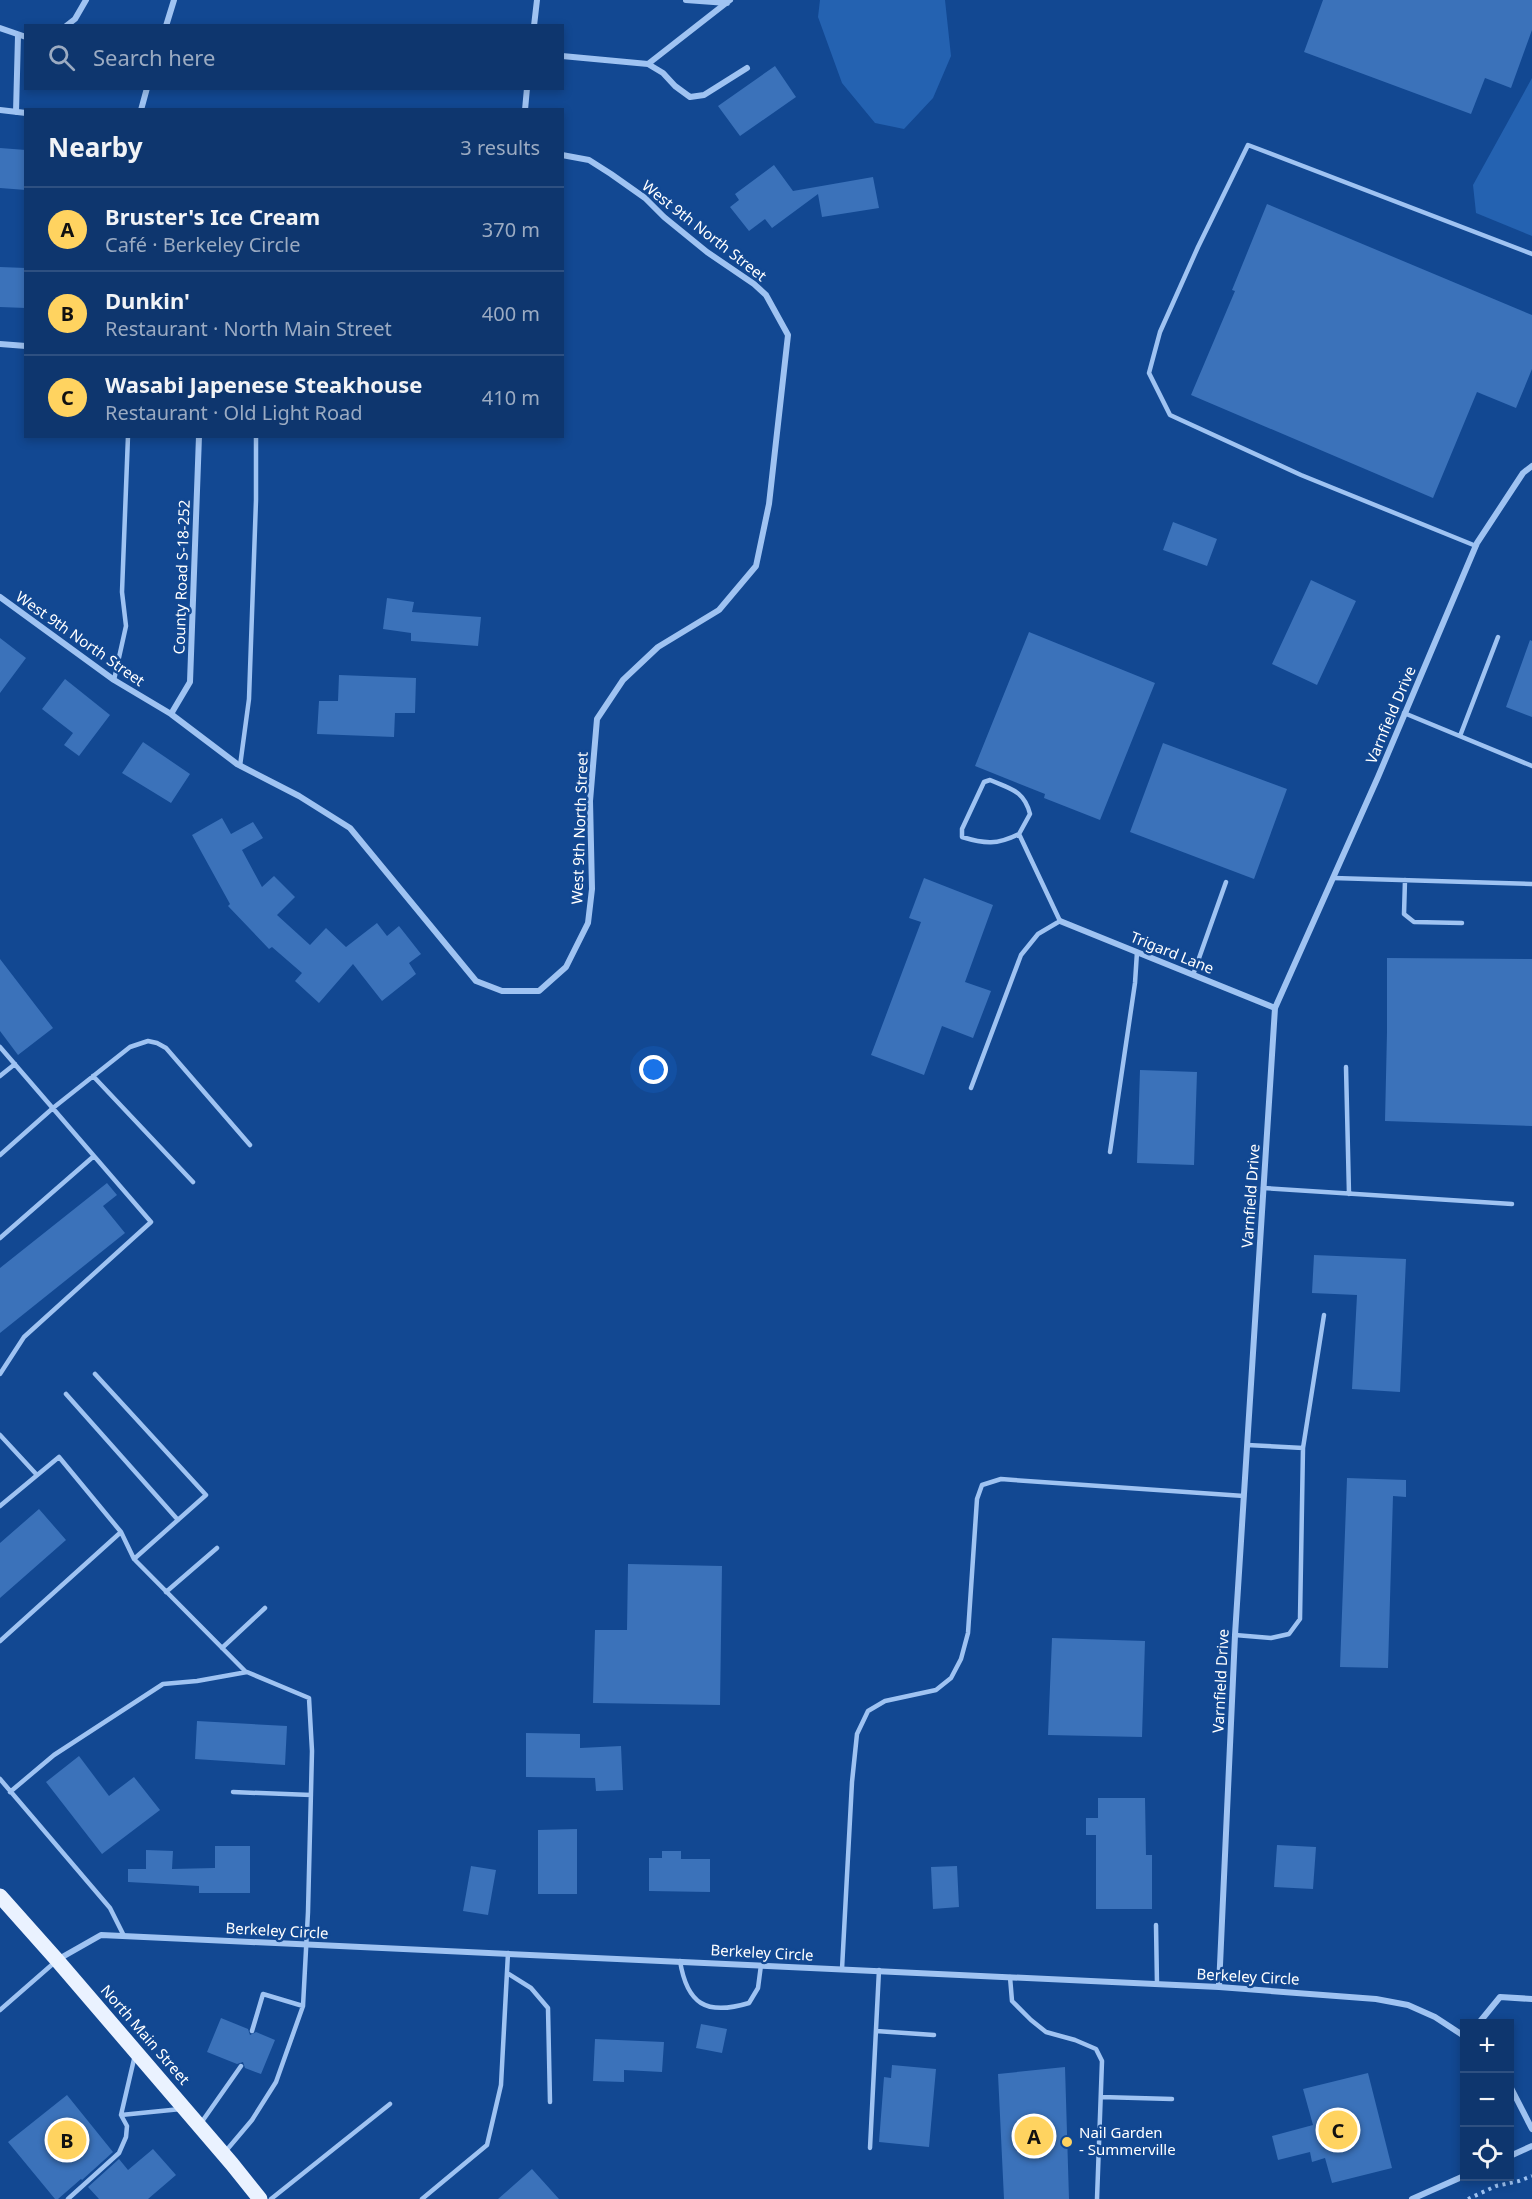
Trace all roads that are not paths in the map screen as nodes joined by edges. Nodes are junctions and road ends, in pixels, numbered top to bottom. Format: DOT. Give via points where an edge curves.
graph roads {
  1 [pos="86,0"];
  2 [pos="174,0"];
  3 [pos="537,0"];
  4 [pos="686,0"];
  5 [pos="729,2"];
  6 [pos="69,24"];
  7 [pos="167,24"];
  8 [pos="534,24"];
  9 [pos="0,28"];
  10 [pos="18,36"];
  11 [pos="24,37"];
  12 [pos="564,56"];
  13 [pos="648,64"];
  14 [pos="747,68"];
  15 [pos="146,90"];
  16 [pos="527,90"];
  17 [pos="142,108"];
  18 [pos="525,108"];
  19 [pos="0,110"];
  20 [pos="16,112"];
  21 [pos="24,113"];
  22 [pos="564,155"];
  23 [pos="1532,254"];
  24 [pos="0,344"];
  25 [pos="24,346"];
  26 [pos="128,438"];
  27 [pos="199,438"];
  28 [pos="256,438"];
  29 [pos="1532,466"];
  30 [pos="1476,546"];
  31 [pos="0,597"];
  32 [pos="1498,637"];
  33 [pos="114,680"];
  34 [pos="1404,713"];
  35 [pos="171,714"];
  36 [pos="1460,736"];
  37 [pos="240,766"];
  38 [pos="1532,766"];
  39 [pos="1019,834"];
  40 [pos="1333,878"];
  41 [pos="1405,880"];
  42 [pos="1226,882"];
  43 [pos="1532,884"];
  44 [pos="1060,921"];
  45 [pos="1462,923"];
  46 [pos="1137,952"];
  47 [pos="1193,975"];
  48 [pos="1275,1008"];
  49 [pos="0,1047"];
  50 [pos="15,1064"];
  51 [pos="1346,1067"];
  52 [pos="0,1076"];
  53 [pos="93,1076"];
  54 [pos="971,1088"];
  55 [pos="54,1108"];
  56 [pos="250,1145"];
  57 [pos="1110,1152"];
  58 [pos="0,1155"];
  59 [pos="94,1155"];
  60 [pos="193,1182"];
  61 [pos="1263,1188"];
  62 [pos="1349,1194"];
  63 [pos="1512,1204"];
  64 [pos="0,1238"];
  65 [pos="1324,1316"];
  66 [pos="0,1374"];
  67 [pos="95,1374"];
  68 [pos="66,1394"];
  69 [pos="0,1435"];
  70 [pos="1247,1445"];
  71 [pos="1303,1448"];
  72 [pos="37,1475"];
  73 [pos="1244,1496"];
  74 [pos="0,1506"];
  75 [pos="178,1520"];
  76 [pos="121,1532"];
  77 [pos="217,1548"];
  78 [pos="134,1559"];
  79 [pos="166,1592"];
  80 [pos="265,1608"];
  81 [pos="1235,1635"];
  82 [pos="0,1641"];
  83 [pos="222,1648"];
  84 [pos="247,1672"];
  85 [pos="0,1779"];
  86 [pos="10,1792"];
  87 [pos="232,1792"];
  88 [pos="311,1795"];
  89 [pos="0,1896"];
  90 [pos="1156,1925"];
  91 [pos="124,1936"];
  92 [pos="306,1944"];
  93 [pos="508,1953"];
  94 [pos="57,1960"];
  95 [pos="680,1961"];
  96 [pos="761,1965"];
  97 [pos="842,1969"];
  98 [pos="879,1970"];
  99 [pos="507,1972"];
  100 [pos="1010,1977"];
  101 [pos="1157,1984"];
  102 [pos="1218,1987"];
  103 [pos="1532,1999"];
  104 [pos="303,2006"];
  105 [pos="0,2010"];
  106 [pos="1482,2019"];
  107 [pos="252,2031"];
  108 [pos="876,2031"];
  109 [pos="1460,2033"];
  110 [pos="934,2035"];
  111 [pos="136,2052"];
  112 [pos="241,2066"];
  113 [pos="1514,2095"];
  114 [pos="1101,2097"];
  115 [pos="1172,2099"];
  116 [pos="550,2102"];
  117 [pos="390,2104"];
  118 [pos="185,2109"];
  119 [pos="121,2115"];
  120 [pos="199,2126"];
  121 [pos="1532,2129"];
  122 [pos="1532,2146"];
  123 [pos="870,2148"];
  124 [pos="224,2154"];
  125 [pos="1514,2154"];
  126 [pos="1460,2178"];
  127 [pos="68,2199"];
  128 [pos="260,2199"];
  129 [pos="271,2199"];
  130 [pos="422,2199"];
  131 [pos="1097,2199"];
  132 [pos="1412,2199"];
  1 -- 6 [label="street"];
  2 -- 7 [label="street"];
  3 -- 8 [label="street"];
  4 -- 5 [label="street"];
  5 -- 13 [label="street"];
  9 -- 10 [label="street"];
  10 -- 11 [label="street"];
  10 -- 20 [label="street"];
  12 -- 13 [label="street"];
  13 -- 14 [label="street" via="690,96 704,95"];
  15 -- 17 [label="street"];
  16 -- 18 [label="street"];
  19 -- 20 [label="street"];
  20 -- 21 [label="street"];
  22 -- 37 [label="street, West 9th North Street" via="589,160 611,174 707,252 754,284 766,295 788,335 770,504 756,566 718,610 658,647 623,680 597,719 590,801 592,889 588,923 566,967 539,991 502,991 476,981 350,828 316,805"];
  23 -- 30 [label="lane" via="1248,145 1160,332 1149,373 1170,415 1301,475"];
  24 -- 25 [label="street"];
  26 -- 33 [label="lane" via="122,592 126,627"];
  27 -- 35 [label="street, County Road S-18-252" via="190,682"];
  28 -- 37 [label="lane" via="249,699"];
  29 -- 30 [label="street, Varnfield Drive" via="1523,473"];
  30 -- 34 [label="street, Varnfield Drive"];
  31 -- 33 [label="street, West 9th North Street"];
  32 -- 36 [label="lane"];
  33 -- 35 [label="street, West 9th North Street"];
  34 -- 36 [label="lane"];
  34 -- 40 [label="street, Varnfield Drive"];
  35 -- 37 [label="street, West 9th North Street"];
  36 -- 38 [label="lane"];
  39 -- 39 [label="lane" via="1030,814 1027,803 1020,793 990,780 984,782 962,837 985,844"];
  39 -- 44 [label="lane"];
  40 -- 41 [label="lane"];
  40 -- 48 [label="street, Varnfield Drive"];
  41 -- 43 [label="lane"];
  41 -- 45 [label="lane" via="1404,914 1414,922"];
  42 -- 47 [label="lane"];
  44 -- 46 [label="street, Trigard Lane"];
  44 -- 54 [label="lane" via="1038,934 1021,955"];
  46 -- 47 [label="street, Trigard Lane"];
  46 -- 57 [label="lane"];
  47 -- 48 [label="street, Trigard Lane"];
  48 -- 61 [label="street, Varnfield Drive"];
  49 -- 50 [label="lane"];
  50 -- 52 [label="lane"];
  50 -- 55 [label="lane"];
  51 -- 62 [label="lane"];
  53 -- 55 [label="lane"];
  53 -- 56 [label="lane" via="130,1047 157,1042"];
  53 -- 60 [label="lane"];
  55 -- 58 [label="lane"];
  55 -- 59 [label="lane"];
  59 -- 64 [label="lane"];
  59 -- 66 [label="lane" via="151,1222 24,1337"];
  61 -- 62 [label="lane"];
  61 -- 70 [label="street, Varnfield Drive"];
  62 -- 63 [label="lane"];
  65 -- 71 [label="lane"];
  67 -- 75 [label="lane" via="206,1495"];
  68 -- 75 [label="lane"];
  69 -- 72 [label="lane"];
  70 -- 71 [label="lane"];
  70 -- 73 [label="street, Varnfield Drive"];
  71 -- 81 [label="lane" via="1300,1619 1289,1634 1271,1638"];
  72 -- 74 [label="lane"];
  72 -- 76 [label="lane" via="59,1458"];
  73 -- 81 [label="street, Varnfield Drive"];
  73 -- 97 [label="lane" via="1001,1479 982,1485 977,1499 968,1633 961,1659 951,1678 936,1690 885,1701 868,1711 857,1734"];
  75 -- 78 [label="lane"];
  76 -- 78 [label="lane"];
  76 -- 82 [label="lane"];
  77 -- 79 [label="lane"];
  78 -- 79 [label="lane"];
  79 -- 83 [label="lane"];
  80 -- 83 [label="lane"];
  81 -- 102 [label="street, Varnfield Drive"];
  83 -- 84 [label="lane"];
  84 -- 86 [label="lane" via="163,1684 54,1755"];
  84 -- 88 [label="lane" via="309,1698"];
  85 -- 86 [label="lane"];
  86 -- 91 [label="lane" via="110,1908"];
  87 -- 88 [label="lane"];
  88 -- 92 [label="lane"];
  89 -- 94 [label="main road, North Main Street"];
  90 -- 101 [label="lane"];
  91 -- 92 [label="street, Berkeley Circle"];
  91 -- 94 [label="street, Berkeley Circle" via="101,1935"];
  92 -- 93 [label="street, Berkeley Circle"];
  92 -- 104 [label="lane"];
  93 -- 95 [label="street, Berkeley Circle"];
  93 -- 99 [label="lane"];
  94 -- 105 [label="lane"];
  94 -- 111 [label="main road, North Main Street"];
  95 -- 96 [label="street, Berkeley Circle"];
  95 -- 96 [label="lane" via="683,1983 693,1999 721,2008 749,2003 758,1988"];
  96 -- 97 [label="street, Berkeley Circle"];
  97 -- 98 [label="street, Berkeley Circle"];
  98 -- 100 [label="street, Berkeley Circle"];
  98 -- 108 [label="lane"];
  99 -- 116 [label="lane" via="531,1988 548,2008"];
  99 -- 130 [label="lane" via="501,2085 487,2145"];
  100 -- 101 [label="street, Berkeley Circle"];
  100 -- 114 [label="lane" via="1012,2001 1031,2020 1046,2032 1096,2049 1102,2061"];
  101 -- 102 [label="street, Berkeley Circle"];
  102 -- 109 [label="street, Berkeley Circle" via="1408,2005"];
  103 -- 106 [label="street" via="1500,1997"];
  104 -- 107 [label="lane" via="263,1994"];
  104 -- 124 [label="lane" via="276,2082"];
  108 -- 110 [label="lane"];
  108 -- 123 [label="lane"];
  111 -- 118 [label="main road, North Main Street"];
  111 -- 119 [label="lane"];
  112 -- 120 [label="lane"];
  113 -- 121 [label="street"];
  114 -- 115 [label="lane"];
  114 -- 131 [label="lane"];
  117 -- 129 [label="lane"];
  118 -- 119 [label="lane"];
  118 -- 120 [label="main road, North Main Street"];
  119 -- 127 [label="lane" via="127,2126 119,2153"];
  120 -- 124 [label="main road, North Main Street"];
  122 -- 125 [label="street"];
  124 -- 128 [label="main road, North Main Street"];
  126 -- 132 [label="street"];
}
